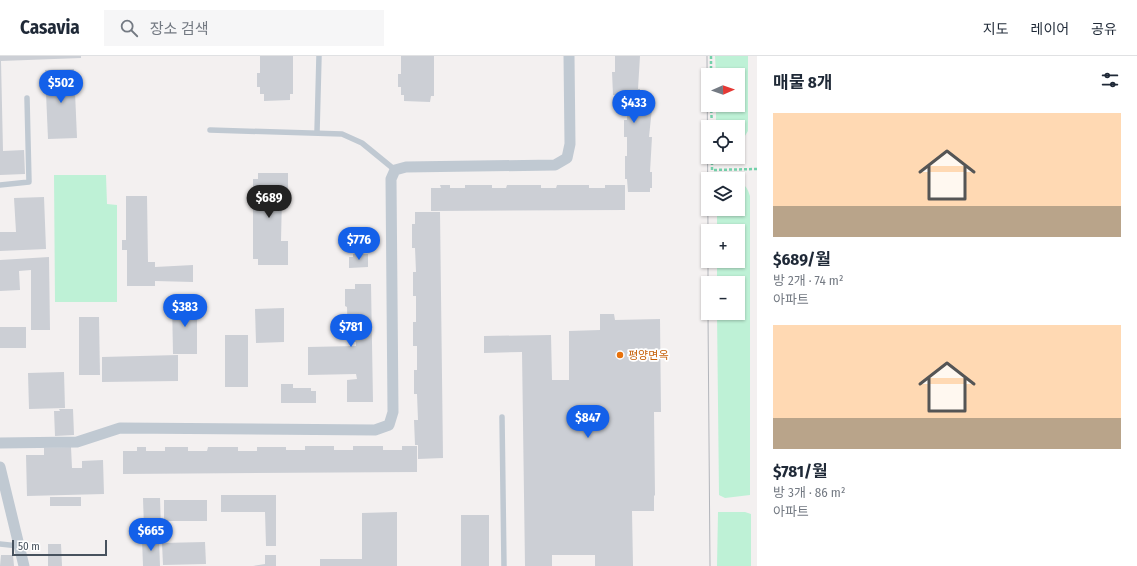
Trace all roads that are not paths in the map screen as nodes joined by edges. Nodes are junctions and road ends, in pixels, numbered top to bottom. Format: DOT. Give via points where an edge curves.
graph roads {
  1 [pos="319,56"];
  2 [pos="569,56"];
  3 [pos="27,98"];
  4 [pos="210,130"];
  5 [pos="317,132"];
  6 [pos="395,170"];
  7 [pos="0,185"];
  8 [pos="502,416"];
  9 [pos="0,443"];
  10 [pos="0,467"];
  11 [pos="0,544"];
  12 [pos="19,546"];
  13 [pos="24,566"];
  14 [pos="504,566"];
  1 -- 5 [label="lane"];
  2 -- 6 [label="street" via="570,144 567,158 555,165 406,167"];
  3 -- 7 [label="lane" via="29,182"];
  4 -- 5 [label="lane"];
  5 -- 6 [label="lane" via="342,134 362,143"];
  6 -- 9 [label="street" via="391,179 393,412 389,425 375,430 120,428 77,442"];
  8 -- 14 [label="lane"];
  10 -- 12 [label="street"];
  11 -- 12 [label="lane"];
  12 -- 13 [label="street"];
}
